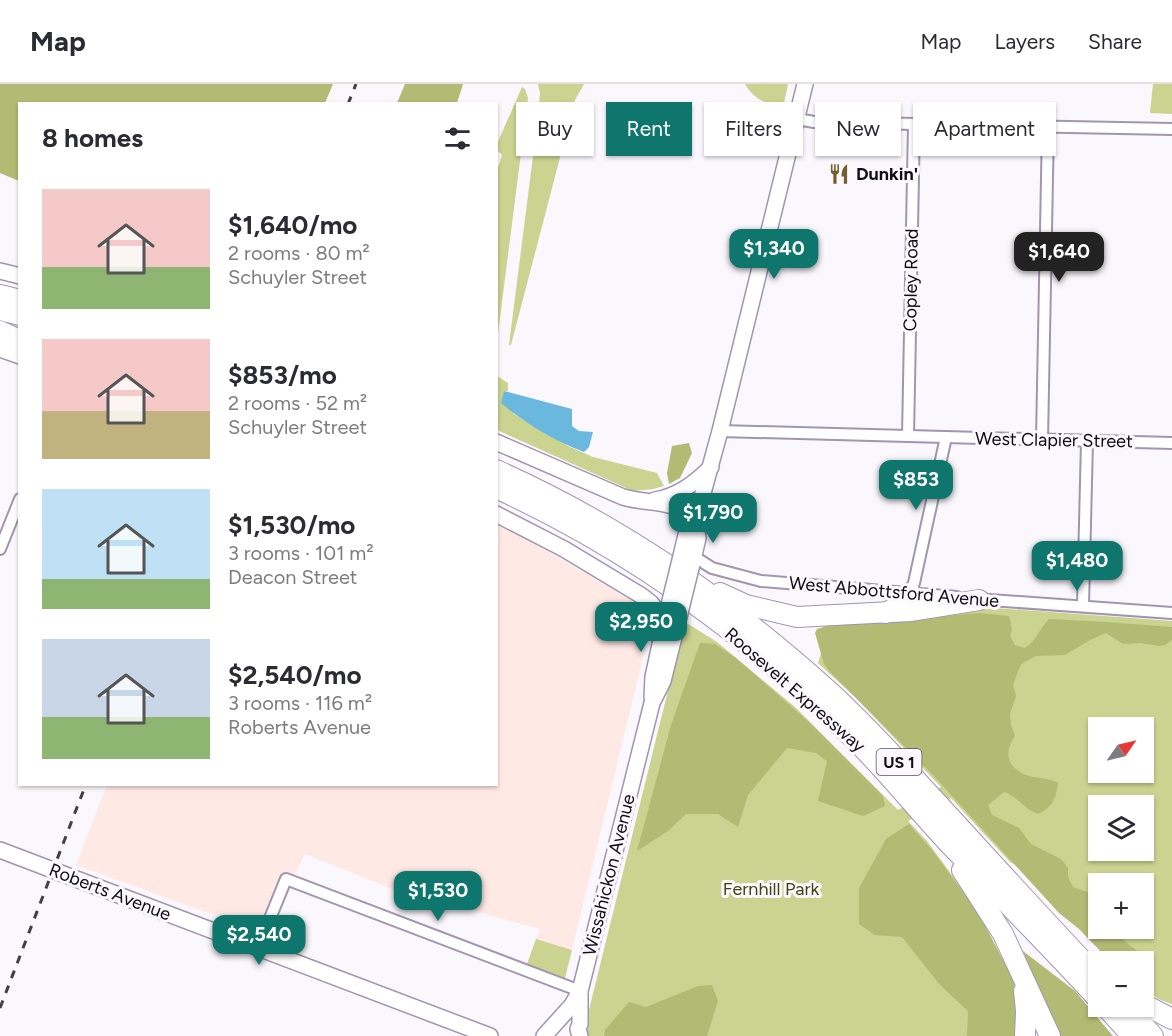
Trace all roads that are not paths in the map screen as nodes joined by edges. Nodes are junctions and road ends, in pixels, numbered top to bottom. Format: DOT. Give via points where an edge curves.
graph roads {
  1 [pos="805,84"];
  2 [pos="801,102"];
  3 [pos="803,120"];
  4 [pos="913,124"];
  5 [pos="1056,126"];
  6 [pos="1172,129"];
  7 [pos="788,156"];
  8 [pos="913,156"];
  9 [pos="1047,156"];
  10 [pos="0,271"];
  11 [pos="18,276"];
  12 [pos="0,295"];
  13 [pos="18,300"];
  14 [pos="0,310"];
  15 [pos="18,314"];
  16 [pos="0,331"];
  17 [pos="18,339"];
  18 [pos="0,349"];
  19 [pos="18,355"];
  20 [pos="720,431"];
  21 [pos="908,436"];
  22 [pos="946,437"];
  23 [pos="1042,440"];
  24 [pos="1087,441"];
  25 [pos="498,443"];
  26 [pos="1172,443"];
  27 [pos="711,467"];
  28 [pos="498,471"];
  29 [pos="501,491"];
  30 [pos="649,501"];
  31 [pos="18,504"];
  32 [pos="498,515"];
  33 [pos="695,522"];
  34 [pos="0,549"];
  35 [pos="689,559"];
  36 [pos="695,585"];
  37 [pos="910,593"];
  38 [pos="979,600"];
  39 [pos="1083,606"];
  40 [pos="886,613"];
  41 [pos="1172,613"];
  42 [pos="671,616"];
  43 [pos="923,813"];
  44 [pos="0,850"];
  45 [pos="258,948"];
  46 [pos="1076,954"];
  47 [pos="1088,963"];
  48 [pos="1088,967"];
  49 [pos="1018,968"];
  50 [pos="1088,989"];
  51 [pos="580,991"];
  52 [pos="1154,1010"];
  53 [pos="1115,1017"];
  54 [pos="1136,1017"];
  55 [pos="1172,1019"];
  56 [pos="490,1036"];
  57 [pos="544,1036"];
  58 [pos="580,1036"];
  59 [pos="1025,1036"];
  60 [pos="1050,1036"];
  61 [pos="1132,1036"];
  62 [pos="1153,1036"];
  1 -- 2 [label="street, Wissahickon Avenue"];
  3 -- 4 [label="street"];
  5 -- 6 [label="street"];
  7 -- 20 [label="street, Wissahickon Avenue"];
  8 -- 21 [label="street, Copley Road"];
  9 -- 23 [label="street"];
  10 -- 11 [label="street"];
  12 -- 13 [label="highway"];
  14 -- 15 [label="highway"];
  16 -- 17 [label="highway"];
  18 -- 19 [label="street"];
  20 -- 21 [label="street, West Clapier Street"];
  20 -- 27 [label="street, Wissahickon Avenue"];
  21 -- 22 [label="street, West Clapier Street"];
  22 -- 23 [label="street, West Clapier Street"];
  22 -- 37 [label="street"];
  23 -- 24 [label="street, West Clapier Street"];
  24 -- 26 [label="street, West Clapier Street"];
  24 -- 39 [label="street"];
  25 -- 30 [label="street" via="623,497"];
  27 -- 30 [label="street" via="679,492"];
  27 -- 33 [label="street, Wissahickon Avenue"];
  28 -- 36 [label="highway, Roosevelt Expressway / US 1" via="606,526"];
  29 -- 43 [label="highway, Roosevelt Expressway / US 1" via="629,561 726,628 830,716"];
  30 -- 33 [label="street" via="674,506"];
  31 -- 34 [label="street"];
  32 -- 42 [label="street" via="564,549"];
  33 -- 35 [label="street, Wissahickon Avenue" via="686,535"];
  35 -- 37 [label="street, West Abbottsford Avenue" via="761,581"];
  35 -- 42 [label="street, Wissahickon Avenue, bridge"];
  36 -- 40 [label="highway" via="746,605 790,616"];
  36 -- 46 [label="highway, Roosevelt Expressway / US 1" via="778,647 856,717"];
  37 -- 38 [label="street, West Abbottsford Avenue"];
  37 -- 40 [label="highway"];
  38 -- 39 [label="street, West Abbottsford Avenue"];
  38 -- 40 [label="highway"];
  39 -- 41 [label="street, West Abbottsford Avenue"];
  42 -- 51 [label="street, Wissahickon Avenue" via="663,681 652,703"];
  43 -- 49 [label="highway" via="985,904"];
  43 -- 50 [label="highway, Roosevelt Expressway / US 1"];
  44 -- 45 [label="street, Roberts Avenue"];
  45 -- 51 [label="street" via="286,879"];
  45 -- 56 [label="street, Roberts Avenue"];
  46 -- 47 [label="highway"];
  46 -- 48 [label="highway, Roosevelt Expressway / US 1"];
  49 -- 59 [label="highway" via="1025,999"];
  49 -- 60 [label="highway"];
  51 -- 57 [label="street, Wissahickon Avenue"];
  51 -- 58 [label="street"];
  52 -- 55 [label="highway"];
  53 -- 61 [label="highway"];
  54 -- 62 [label="highway"];
}
